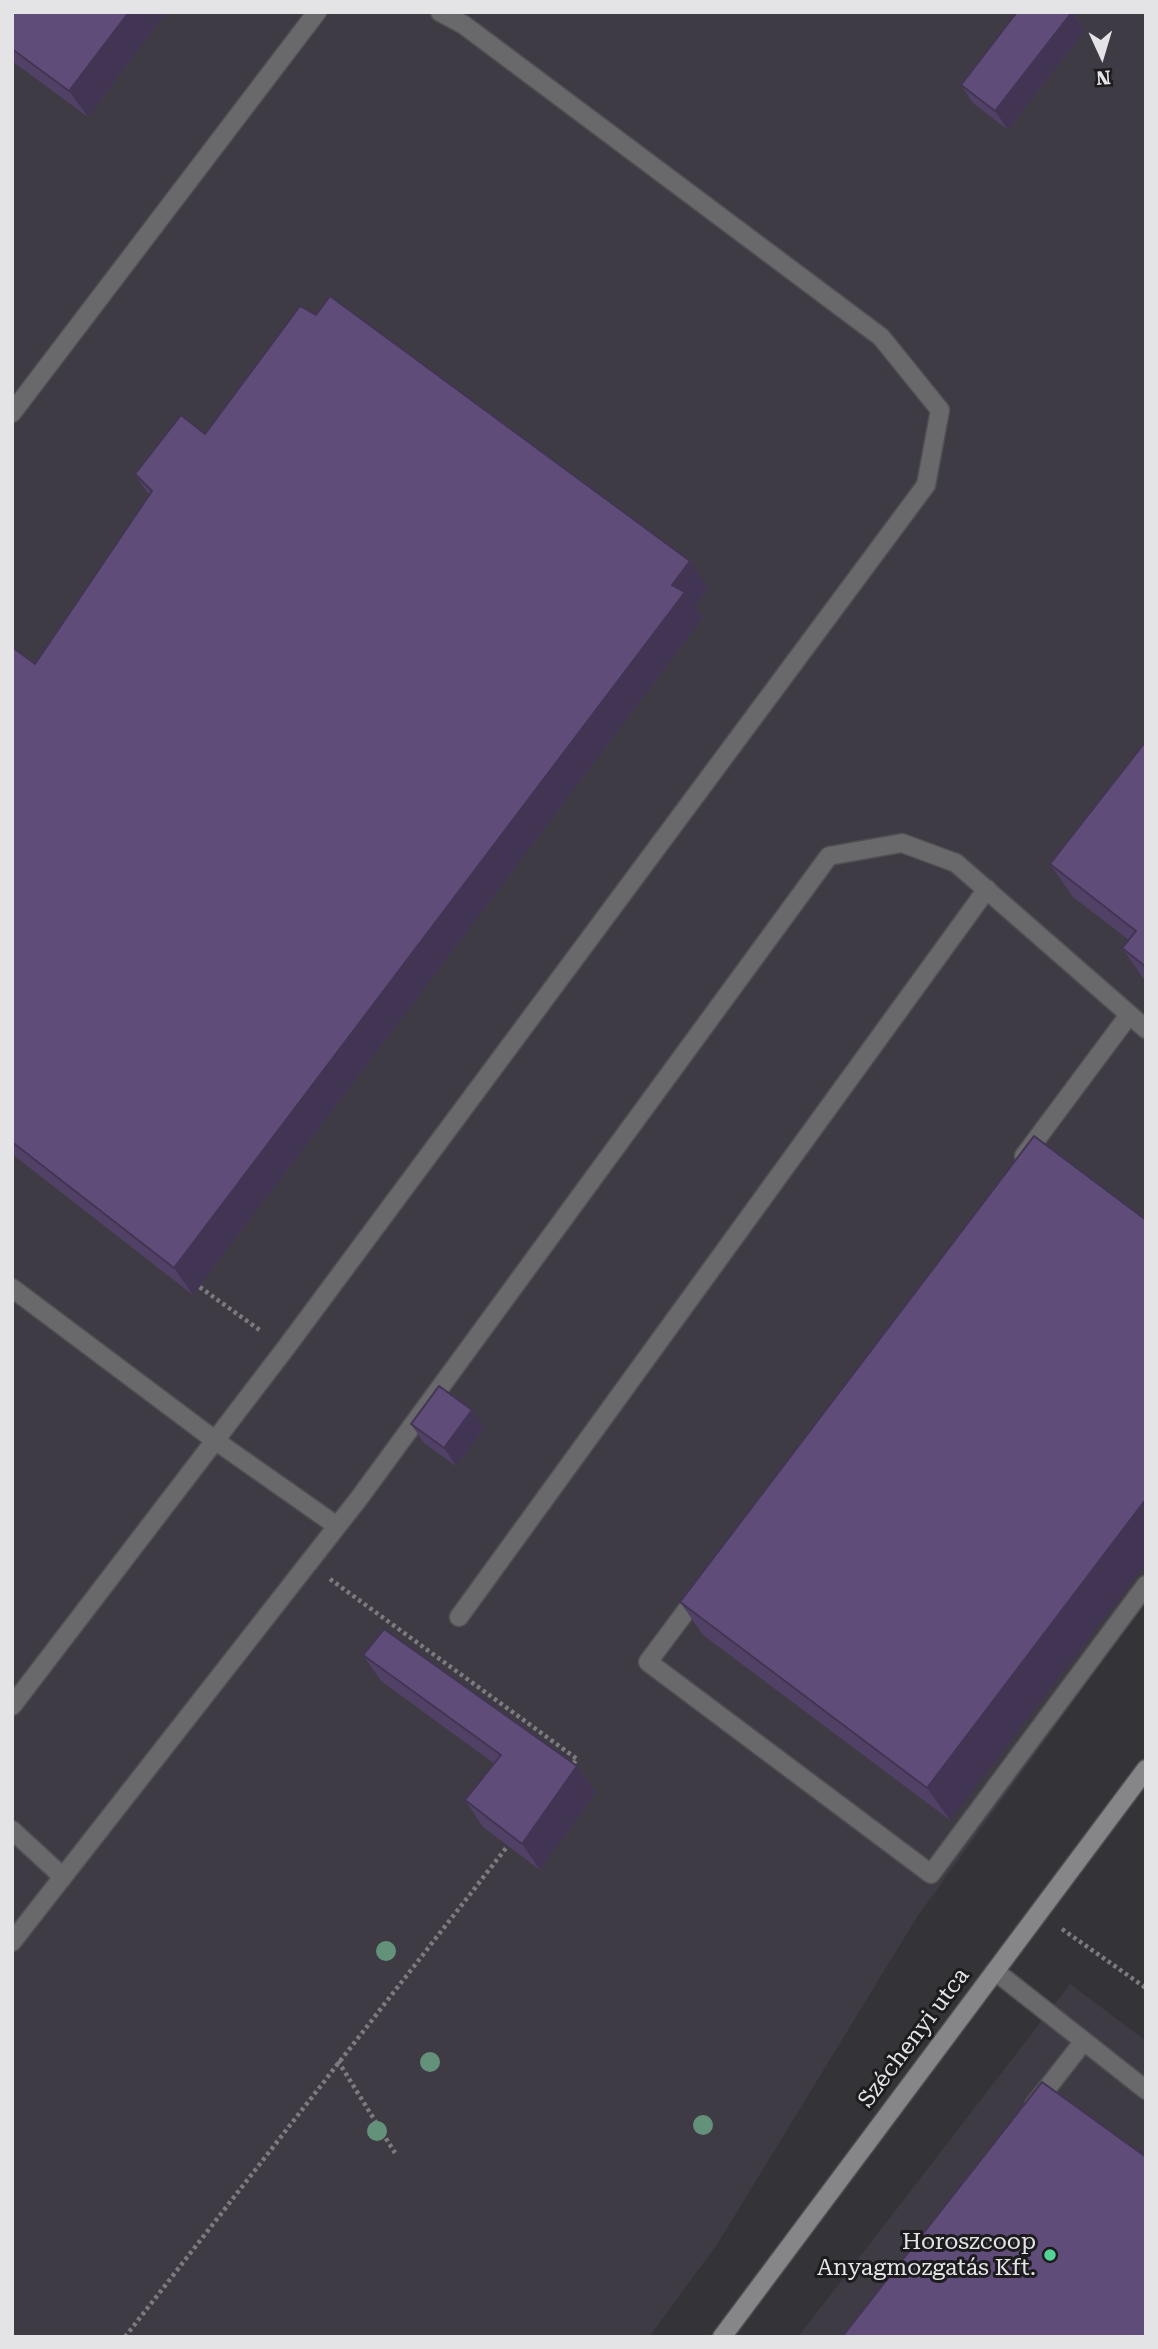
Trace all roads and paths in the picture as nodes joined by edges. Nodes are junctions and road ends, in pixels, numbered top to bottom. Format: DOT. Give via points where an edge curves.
graph roads {
  1 [pos="317,12"];
  2 [pos="440,12"];
  3 [pos="12,413"];
  4 [pos="987,889"];
  5 [pos="1129,1015"];
  6 [pos="1146,1028"];
  7 [pos="1013,1171"];
  8 [pos="187,1278"];
  9 [pos="12,1288"];
  10 [pos="285,1349"];
  11 [pos="216,1441"];
  12 [pos="337,1526"];
  13 [pos="308,1564"];
  14 [pos="714,1573"];
  15 [pos="1146,1585"];
  16 [pos="459,1617"];
  17 [pos="12,1706"];
  18 [pos="1146,1769"];
  19 [pos="567,1772"];
  20 [pos="12,1830"];
  21 [pos="510,1843"];
  22 [pos="63,1877"];
  23 [pos="1038,1913"];
  24 [pos="12,1942"];
  25 [pos="995,1971"];
  26 [pos="1146,1988"];
  27 [pos="1084,2041"];
  28 [pos="338,2061"];
  29 [pos="1146,2090"];
  30 [pos="1024,2118"];
  31 [pos="395,2153"];
  32 [pos="125,2337"];
  33 [pos="722,2337"];
  1 -- 3 [label="lane"];
  2 -- 10 [label="lane" via="464,25 881,337 940,410 926,485"];
  4 -- 5 [label="lane"];
  4 -- 12 [label="lane" via="957,863 902,843 829,856"];
  4 -- 16 [label="lane"];
  5 -- 6 [label="lane"];
  5 -- 7 [label="lane"];
  8 -- 10 [label="path"];
  9 -- 11 [label="lane"];
  10 -- 11 [label="lane"];
  11 -- 12 [label="lane"];
  11 -- 17 [label="lane"];
  12 -- 13 [label="lane"];
  13 -- 19 [label="path" via="577,1759"];
  13 -- 22 [label="lane"];
  14 -- 15 [label="lane" via="648,1662 931,1874"];
  18 -- 23 [label="street, Széchenyi utca"];
  20 -- 22 [label="lane"];
  21 -- 28 [label="path"];
  22 -- 24 [label="lane"];
  23 -- 25 [label="street, Széchenyi utca"];
  23 -- 26 [label="path"];
  25 -- 27 [label="lane"];
  25 -- 33 [label="street, Széchenyi utca"];
  27 -- 29 [label="lane"];
  27 -- 30 [label="lane"];
  28 -- 31 [label="path"];
  28 -- 32 [label="path"];
}
